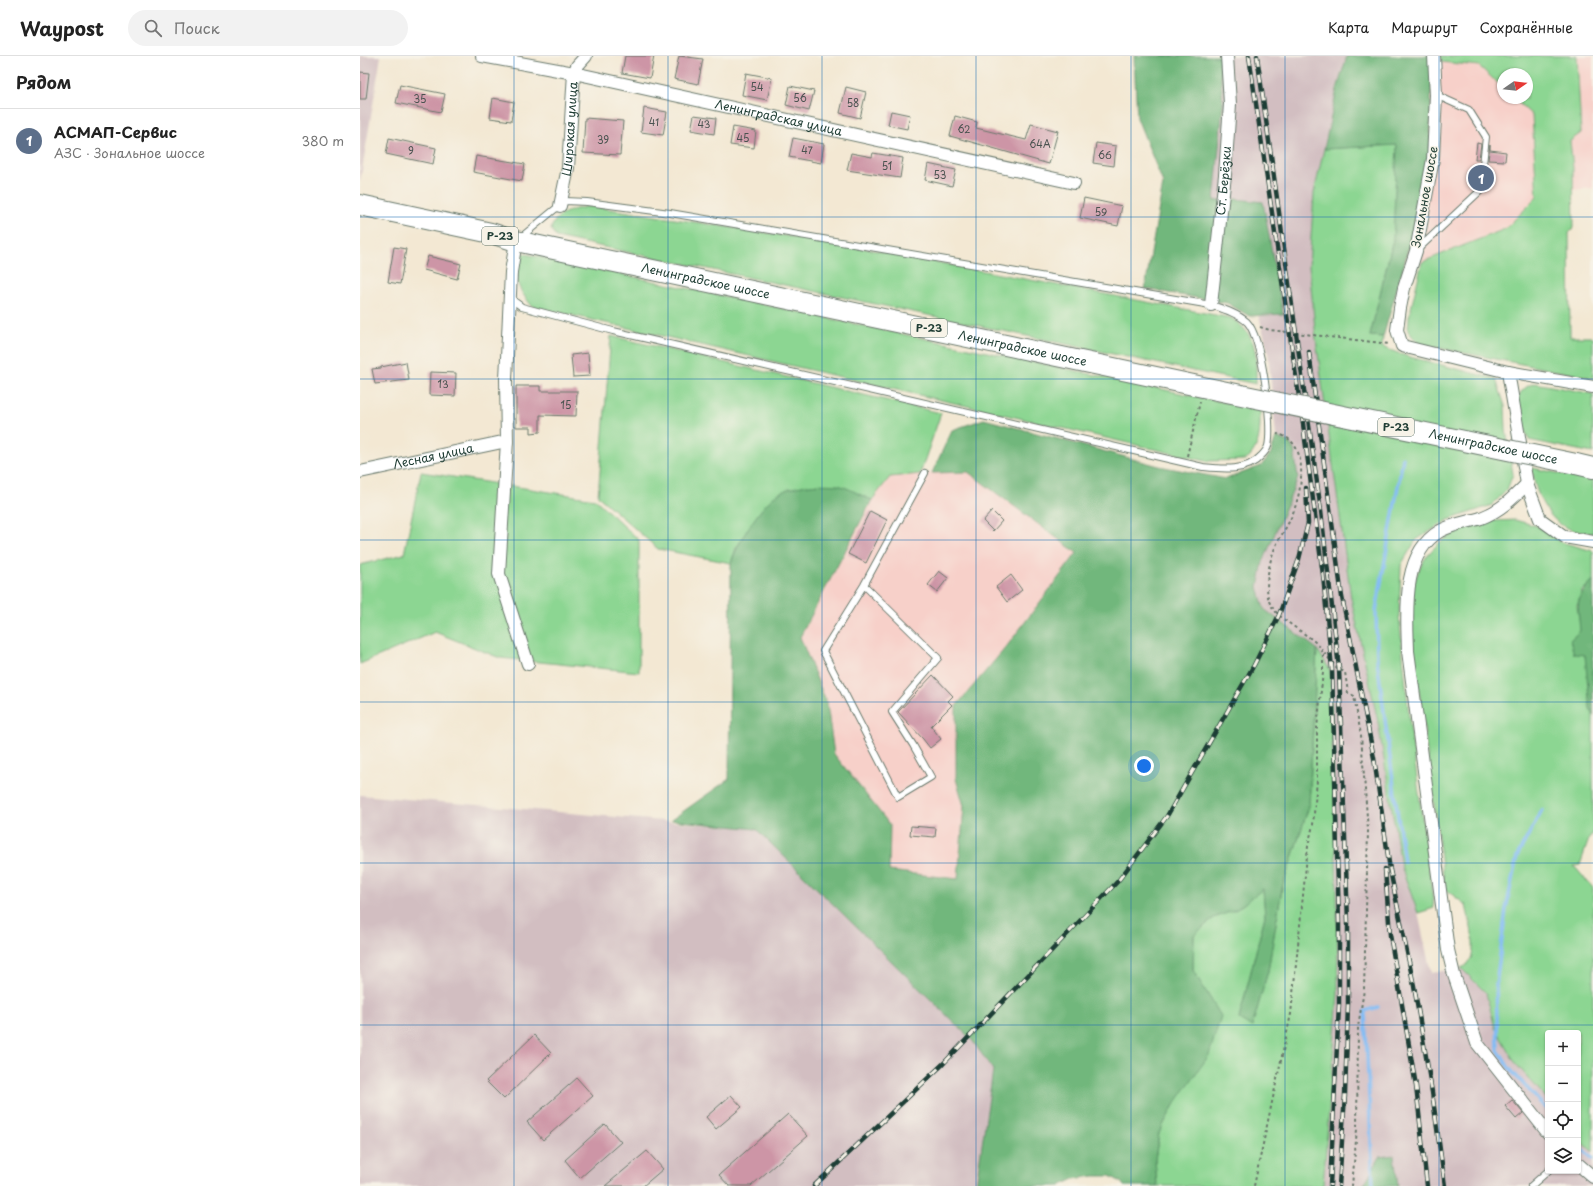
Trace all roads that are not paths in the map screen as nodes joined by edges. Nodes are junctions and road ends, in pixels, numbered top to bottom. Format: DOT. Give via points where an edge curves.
graph roads {
  1 [pos="485,56"];
  2 [pos="586,56"];
  3 [pos="1227,56"];
  4 [pos="1434,56"];
  5 [pos="574,72"];
  6 [pos="1436,95"];
  7 [pos="1074,183"];
  8 [pos="360,205"];
  9 [pos="560,206"];
  10 [pos="516,241"];
  11 [pos="1416,251"];
  12 [pos="511,299"];
  13 [pos="1211,305"];
  14 [pos="1508,372"];
  15 [pos="1593,388"];
  16 [pos="507,441"];
  17 [pos="1584,466"];
  18 [pos="360,472"];
  19 [pos="925,473"];
  20 [pos="1527,484"];
  21 [pos="1593,542"];
  22 [pos="864,585"];
  23 [pos="528,664"];
  24 [pos="1545,1129"];
  25 [pos="1581,1167"];
  26 [pos="1545,1174"];
  27 [pos="1593,1177"];
  28 [pos="1531,1186"];
  1 -- 5 [label="street, Ленинградская улица"];
  2 -- 5 [label="street, Широкая улица"];
  3 -- 13 [label="street, Ст. Берёзки" via="1230,104"];
  4 -- 6 [label="street, Зональное шоссе"];
  5 -- 7 [label="street, Ленинградская улица"];
  5 -- 9 [label="street, Широкая улица" via="568,168"];
  6 -- 11 [label="street, Зональное шоссе" via="1433,159"];
  6 -- 11 [label="lane" via="1470,110 1486,137 1480,191"];
  8 -- 10 [label="highway, Ленинградское шоссе / Р-23" via="491,233"];
  9 -- 10 [label="lane"];
  9 -- 13 [label="lane" via="565,201 587,202 670,213"];
  10 -- 12 [label="street" via="511,272"];
  10 -- 17 [label="highway, Ленинградское шоссе / Р-23, bridge"];
  11 -- 14 [label="street, Зональное шоссе" via="1404,288 1397,330 1402,346"];
  12 -- 13 [label="lane" via="522,307 613,331 1185,463 1222,469 1237,468 1260,458 1267,448 1268,416 1261,359 1255,334 1247,322 1235,314"];
  12 -- 16 [label="street" via="506,379"];
  14 -- 15 [label="street"];
  14 -- 20 [label="street"];
  16 -- 18 [label="street, Лесная улица"];
  16 -- 23 [label="street" via="499,574"];
  19 -- 22 [label="lane"];
  20 -- 21 [label="street" via="1540,519 1565,537"];
  20 -- 24 [label="street" via="1504,506 1482,518 1440,531 1427,542 1415,561 1410,582 1407,615 1408,651 1448,950 1454,975 1477,1042"];
  22 -- 22 [label="lane" via="823,651 898,797 931,777 892,712 938,658"];
  25 -- 27 [label="street"];
  26 -- 28 [label="lane"];
}
